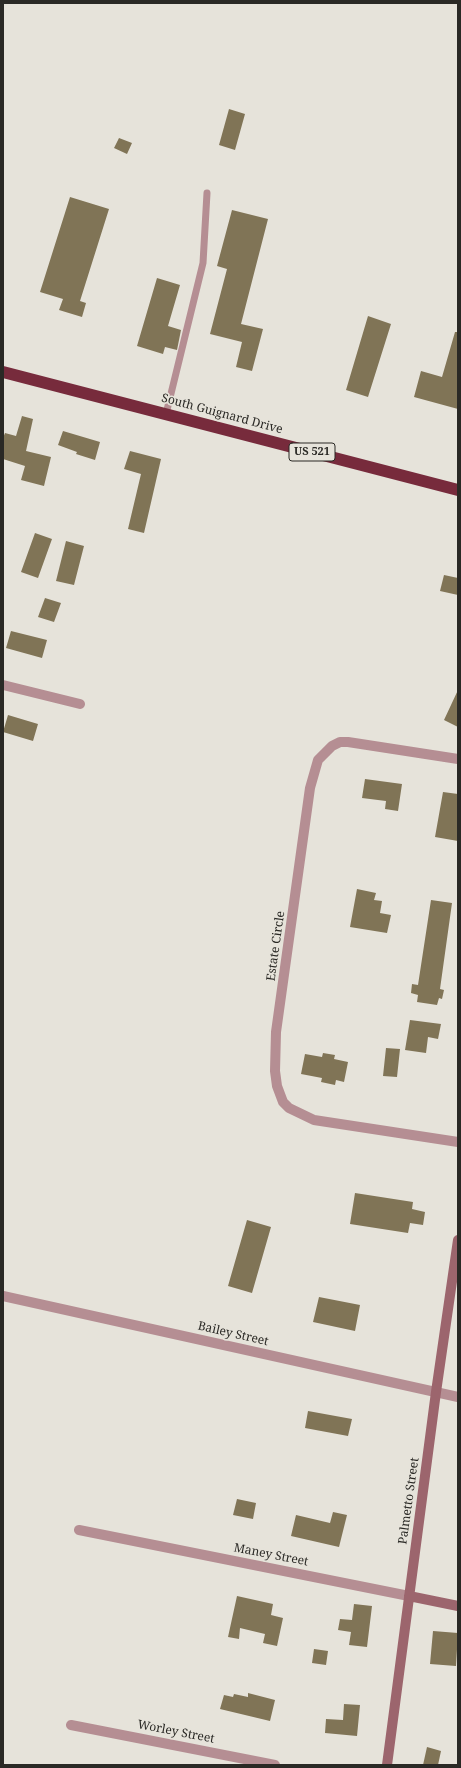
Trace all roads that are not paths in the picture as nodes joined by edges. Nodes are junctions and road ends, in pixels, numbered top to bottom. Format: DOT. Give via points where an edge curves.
graph roads {
  1 [pos="207,193"];
  2 [pos="3,372"];
  3 [pos="166,414"];
  4 [pos="458,490"];
  5 [pos="3,685"];
  6 [pos="80,704"];
  7 [pos="458,759"];
  8 [pos="458,1142"];
  9 [pos="458,1240"];
  10 [pos="3,1296"];
  11 [pos="436,1392"];
  12 [pos="458,1397"];
  13 [pos="79,1530"];
  14 [pos="409,1596"];
  15 [pos="458,1606"];
  16 [pos="71,1725"];
  17 [pos="275,1765"];
  18 [pos="387,1765"];
  1 -- 3 [label="lane" via="203,263"];
  2 -- 3 [label="highway, South Guignard Drive / US 521"];
  3 -- 4 [label="highway, South Guignard Drive / US 521"];
  5 -- 6 [label="street"];
  7 -- 8 [label="street, Estate Circle" via="340,742 318,760 310,788 276,1032 275,1071 283,1102 289,1108 314,1120"];
  9 -- 11 [label="street, Palmetto Street"];
  10 -- 11 [label="street, Bailey Street"];
  11 -- 12 [label="street, Bailey Street"];
  11 -- 14 [label="street, Palmetto Street"];
  13 -- 14 [label="street, Maney Street"];
  14 -- 15 [label="street, Maney Street"];
  14 -- 18 [label="street, Palmetto Street"];
  16 -- 17 [label="street, Worley Street"];
}
